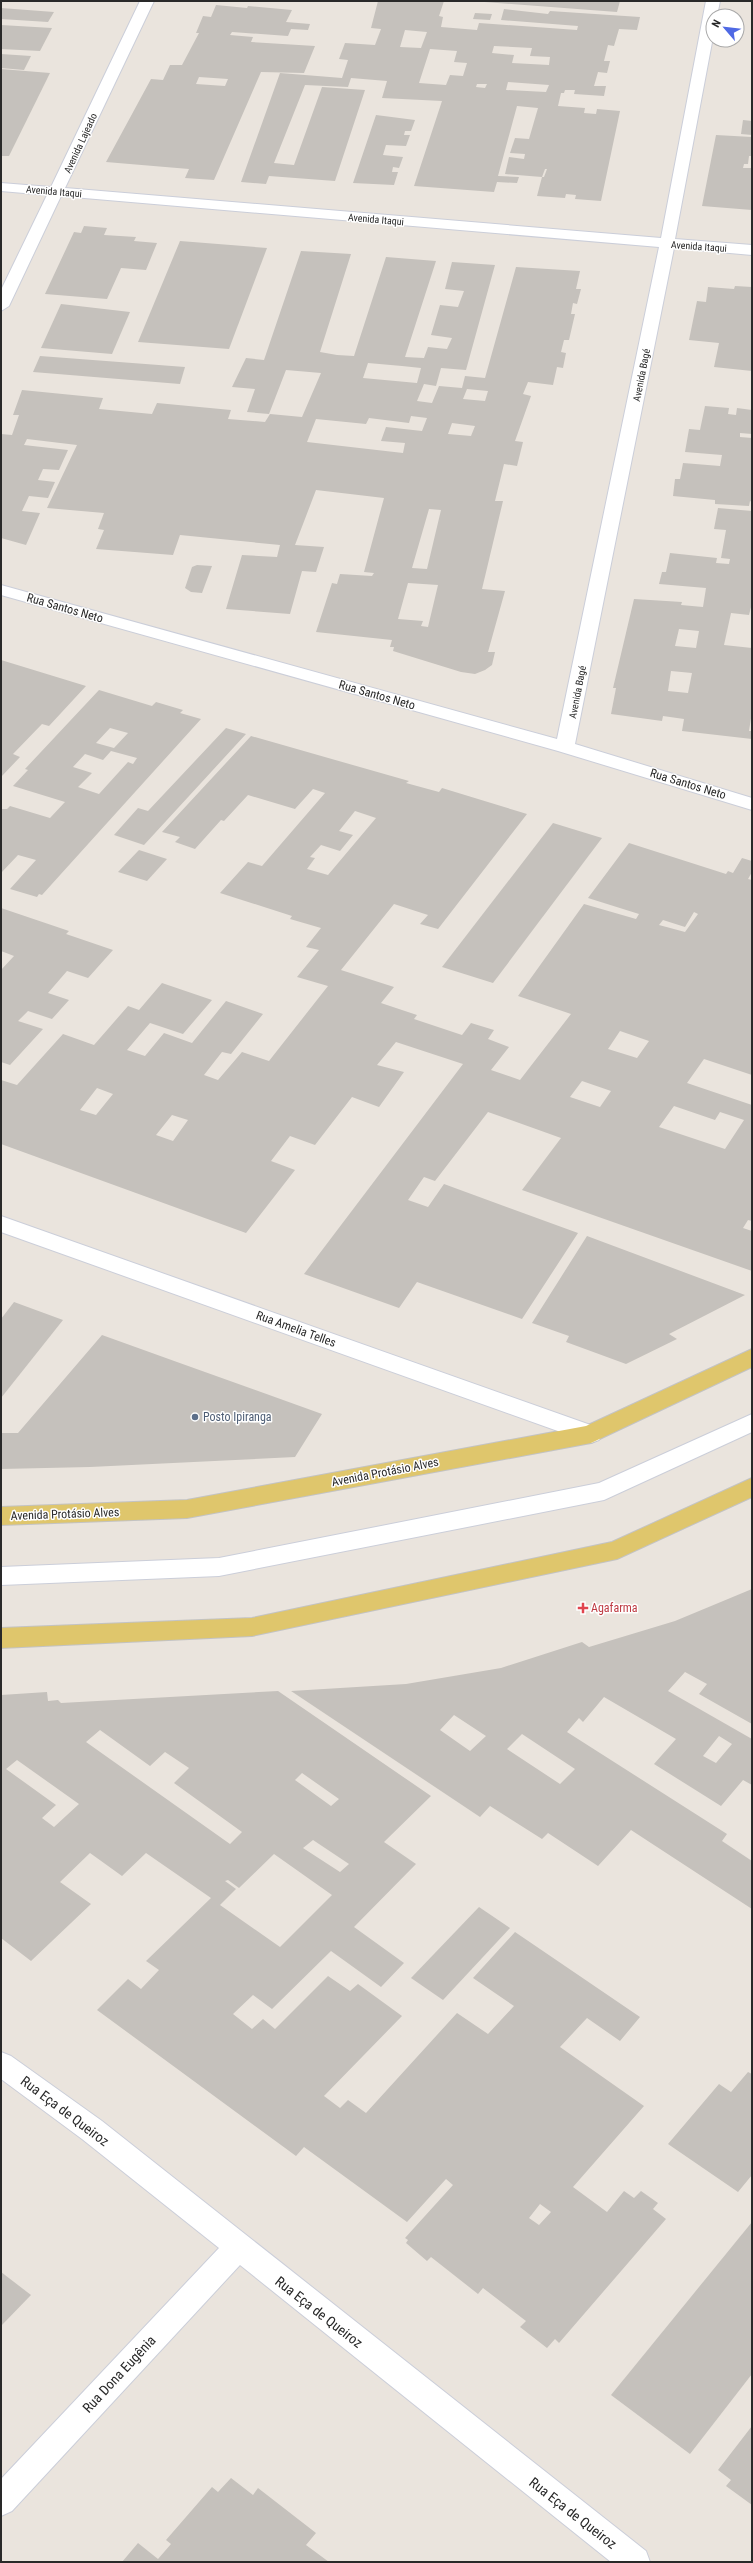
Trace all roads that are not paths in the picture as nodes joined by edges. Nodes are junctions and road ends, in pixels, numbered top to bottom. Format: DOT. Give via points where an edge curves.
graph roads {
  1 [pos="147,1"];
  2 [pos="713,1"];
  3 [pos="1,187"];
  4 [pos="57,191"];
  5 [pos="667,244"];
  6 [pos="752,250"];
  7 [pos="1,306"];
  8 [pos="1,590"];
  9 [pos="566,747"];
  10 [pos="752,804"];
  11 [pos="1,1224"];
  12 [pos="752,1357"];
  13 [pos="752,1422"];
  14 [pos="591,1434"];
  15 [pos="752,1487"];
  16 [pos="1,1516"];
  17 [pos="1,1576"];
  18 [pos="1,1638"];
  19 [pos="1,2064"];
  20 [pos="238,2247"];
  21 [pos="1,2501"];
  22 [pos="636,2562"];
  1 -- 4 [label="street, Avenida Lajeado"];
  2 -- 5 [label="street, Avenida Bagé"];
  3 -- 4 [label="street, Avenida Itaqui"];
  4 -- 5 [label="street, Avenida Itaqui"];
  4 -- 7 [label="street, Avenida Lajeado"];
  5 -- 6 [label="street, Avenida Itaqui"];
  5 -- 9 [label="street, Avenida Bagé"];
  8 -- 9 [label="street, Rua Santos Neto"];
  9 -- 10 [label="street, Rua Santos Neto"];
  11 -- 14 [label="street, Rua Amelia Telles"];
  12 -- 14 [label="main road, Avenida Protásio Alves"];
  13 -- 17 [label="street" via="604,1491 219,1567"];
  14 -- 16 [label="main road, Avenida Protásio Alves" via="187,1509"];
  15 -- 18 [label="main road" via="618,1550 252,1627"];
  19 -- 20 [label="street, Rua Eça de Queiroz" via="92,2130"];
  20 -- 21 [label="street, Rua Dona Eugênia"];
  20 -- 22 [label="street, Rua Eça de Queiroz"];
}
